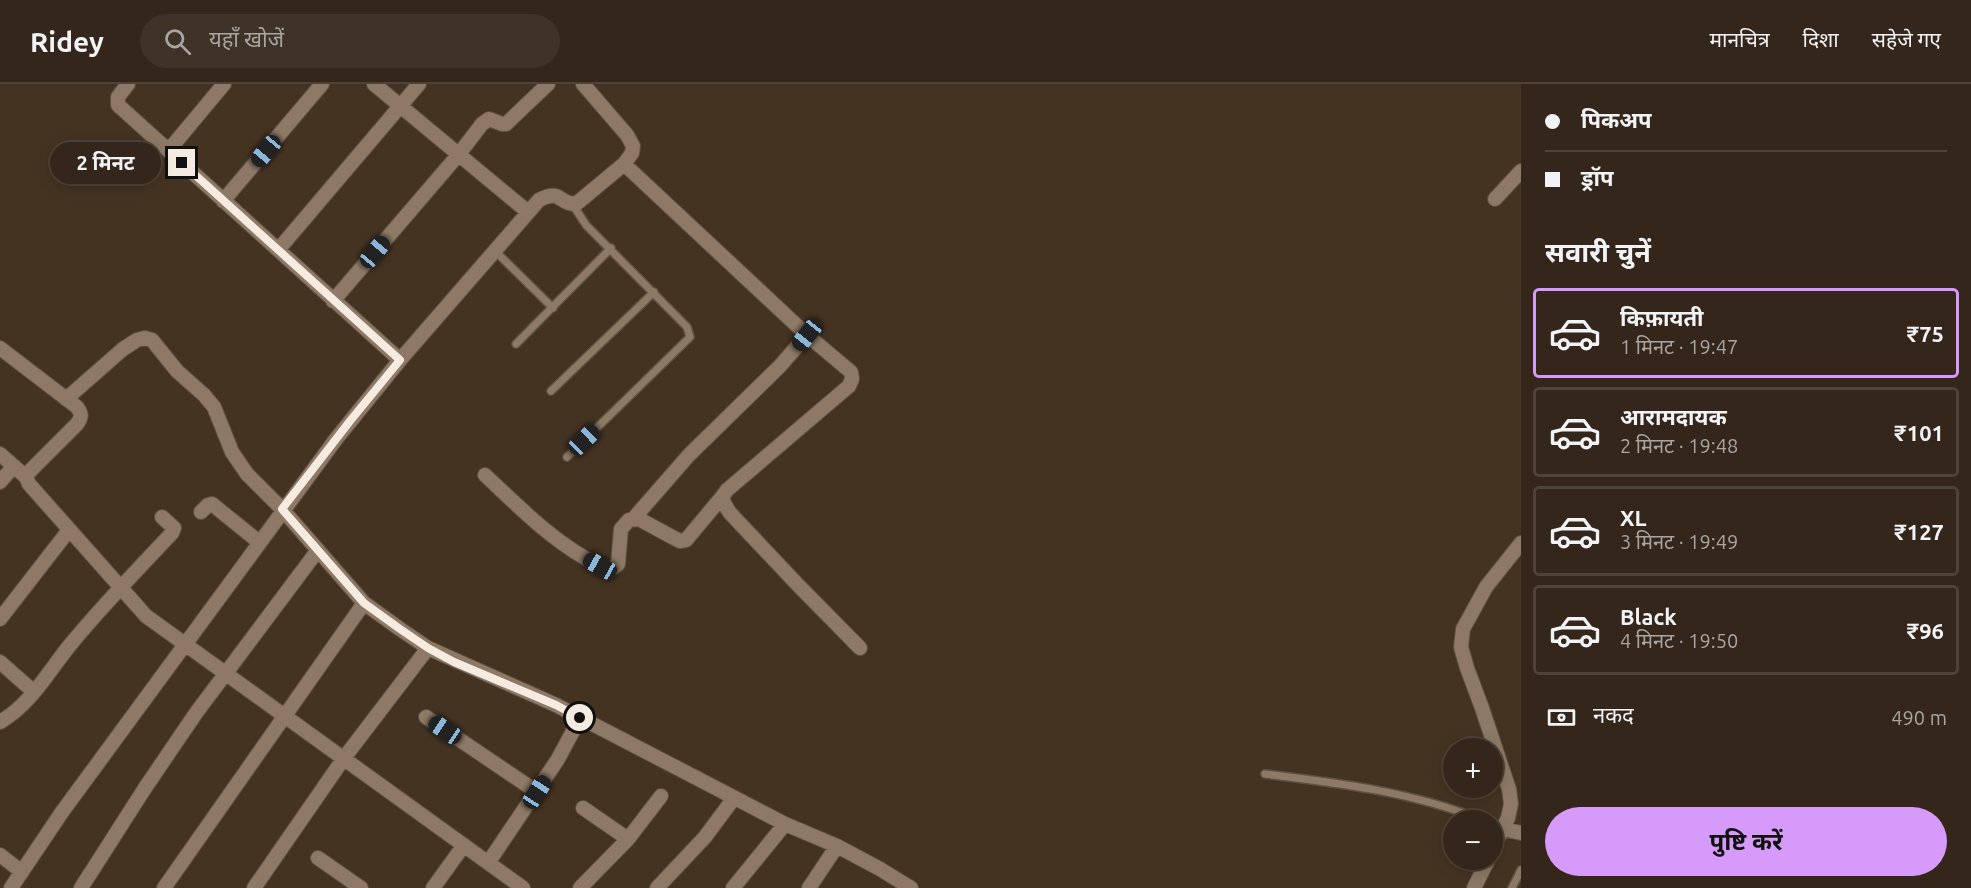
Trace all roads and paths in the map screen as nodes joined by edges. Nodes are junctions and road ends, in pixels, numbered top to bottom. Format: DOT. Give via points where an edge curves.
graph roads {
  1 [pos="128,84"];
  2 [pos="224,84"];
  3 [pos="322,84"];
  4 [pos="374,84"];
  5 [pos="419,84"];
  6 [pos="548,84"];
  7 [pos="584,84"];
  8 [pos="401,107"];
  9 [pos="169,150"];
  10 [pos="459,154"];
  11 [pos="624,164"];
  12 [pos="1521,171"];
  13 [pos="1495,199"];
  14 [pos="223,201"];
  15 [pos="573,205"];
  16 [pos="528,212"];
  17 [pos="611,248"];
  18 [pos="278,250"];
  19 [pos="494,250"];
  20 [pos="654,292"];
  21 [pos="333,301"];
  22 [pos="553,308"];
  23 [pos="807,335"];
  24 [pos="516,344"];
  25 [pos="0,348"];
  26 [pos="400,360"];
  27 [pos="551,391"];
  28 [pos="66,399"];
  29 [pos="0,454"];
  30 [pos="567,456"];
  31 [pos="14,466"];
  32 [pos="485,475"];
  33 [pos="26,477"];
  34 [pos="0,482"];
  35 [pos="722,497"];
  36 [pos="282,509"];
  37 [pos="201,512"];
  38 [pos="162,516"];
  39 [pos="634,518"];
  40 [pos="69,530"];
  41 [pos="259,542"];
  42 [pos="1521,543"];
  43 [pos="318,549"];
  44 [pos="120,588"];
  45 [pos="364,603"];
  46 [pos="0,619"];
  47 [pos="184,644"];
  48 [pos="428,648"];
  49 [pos="860,648"];
  50 [pos="0,662"];
  51 [pos="225,674"];
  52 [pos="34,692"];
  53 [pos="285,717"];
  54 [pos="426,717"];
  55 [pos="580,718"];
  56 [pos="0,722"];
  57 [pos="344,758"];
  58 [pos="1265,774"];
  59 [pos="537,792"];
  60 [pos="661,796"];
  61 [pos="734,798"];
  62 [pos="583,808"];
  63 [pos="1451,810"];
  64 [pos="1503,822"];
  65 [pos="785,824"];
  66 [pos="1503,828"];
  67 [pos="1521,833"];
  68 [pos="628,839"];
  69 [pos="464,845"];
  70 [pos="837,846"];
  71 [pos="0,855"];
  72 [pos="318,858"];
  73 [pos="488,863"];
  74 [pos="1483,870"];
  75 [pos="1521,870"];
  76 [pos="22,872"];
  77 [pos="342,875"];
  78 [pos="514,885"];
  79 [pos="11,888"];
  80 [pos="81,888"];
  81 [pos="164,888"];
  82 [pos="254,888"];
  83 [pos="334,888"];
  84 [pos="361,888"];
  85 [pos="433,888"];
  86 [pos="580,888"];
  87 [pos="657,888"];
  88 [pos="733,888"];
  89 [pos="809,888"];
  90 [pos="909,888"];
  91 [pos="1474,888"];
  92 [pos="1512,888"];
  1 -- 9 [label="street" via="118,97 118,105"];
  2 -- 9 [label="street"];
  3 -- 14 [label="street"];
  4 -- 8 [label="street"];
  5 -- 8 [label="street"];
  6 -- 10 [label="street" via="506,124 485,120"];
  7 -- 11 [label="street" via="631,140 632,153"];
  8 -- 10 [label="street"];
  8 -- 18 [label="street"];
  9 -- 14 [label="street"];
  10 -- 16 [label="street"];
  10 -- 21 [label="street"];
  11 -- 15 [label="street" via="582,202"];
  11 -- 23 [label="street"];
  12 -- 13 [label="street"];
  14 -- 18 [label="street"];
  15 -- 16 [label="street" via="549,195"];
  15 -- 17 [label="lane" via="586,225"];
  16 -- 19 [label="street"];
  17 -- 20 [label="lane"];
  17 -- 22 [label="lane"];
  18 -- 21 [label="street"];
  19 -- 22 [label="lane"];
  19 -- 26 [label="street"];
  20 -- 27 [label="lane"];
  20 -- 30 [label="lane" via="687,327 690,338"];
  21 -- 26 [label="street"];
  22 -- 24 [label="lane"];
  23 -- 35 [label="street" via="850,372 849,386"];
  23 -- 39 [label="street" via="689,455"];
  25 -- 28 [label="street"];
  26 -- 36 [label="street"];
  28 -- 33 [label="street" via="81,412 80,420"];
  28 -- 36 [label="street" via="136,340 152,340 209,401 238,461"];
  29 -- 31 [label="street"];
  31 -- 33 [label="street"];
  31 -- 34 [label="street"];
  32 -- 39 [label="street" via="555,538 607,569 618,564 621,528"];
  33 -- 40 [label="street"];
  35 -- 39 [label="street" via="686,540 680,541"];
  35 -- 49 [label="street" via="730,513"];
  36 -- 41 [label="street"];
  36 -- 43 [label="street"];
  37 -- 41 [label="street" via="212,504"];
  38 -- 44 [label="street" via="174,528 172,533"];
  40 -- 44 [label="street"];
  40 -- 46 [label="street"];
  41 -- 47 [label="street"];
  42 -- 64 [label="street" via="1471,612 1463,629 1461,647 1509,789 1511,804"];
  43 -- 45 [label="street"];
  43 -- 51 [label="street"];
  44 -- 47 [label="street" via="146,616"];
  44 -- 52 [label="street"];
  45 -- 48 [label="street"];
  45 -- 53 [label="street"];
  47 -- 51 [label="street"];
  47 -- 76 [label="street"];
  48 -- 55 [label="street"];
  48 -- 57 [label="street"];
  50 -- 52 [label="street"];
  51 -- 53 [label="street"];
  51 -- 80 [label="street"];
  52 -- 56 [label="street" via="18,711"];
  53 -- 57 [label="street"];
  53 -- 81 [label="street"];
  54 -- 59 [label="street"];
  55 -- 59 [label="street"];
  55 -- 61 [label="street"];
  57 -- 69 [label="street"];
  57 -- 82 [label="street"];
  58 -- 63 [label="lane" via="1377,790"];
  59 -- 73 [label="street"];
  60 -- 68 [label="street"];
  61 -- 65 [label="street"];
  61 -- 87 [label="street" via="705,837"];
  62 -- 68 [label="street"];
  65 -- 70 [label="street"];
  65 -- 88 [label="street"];
  66 -- 67 [label="street"];
  68 -- 86 [label="street"];
  69 -- 73 [label="street"];
  69 -- 85 [label="street"];
  70 -- 89 [label="street"];
  70 -- 90 [label="street"];
  71 -- 76 [label="street"];
  72 -- 77 [label="street"];
  73 -- 78 [label="street"];
  74 -- 91 [label="street"];
  75 -- 92 [label="lane"];
  76 -- 79 [label="street"];
  77 -- 83 [label="street"];
  77 -- 84 [label="street"];
}
